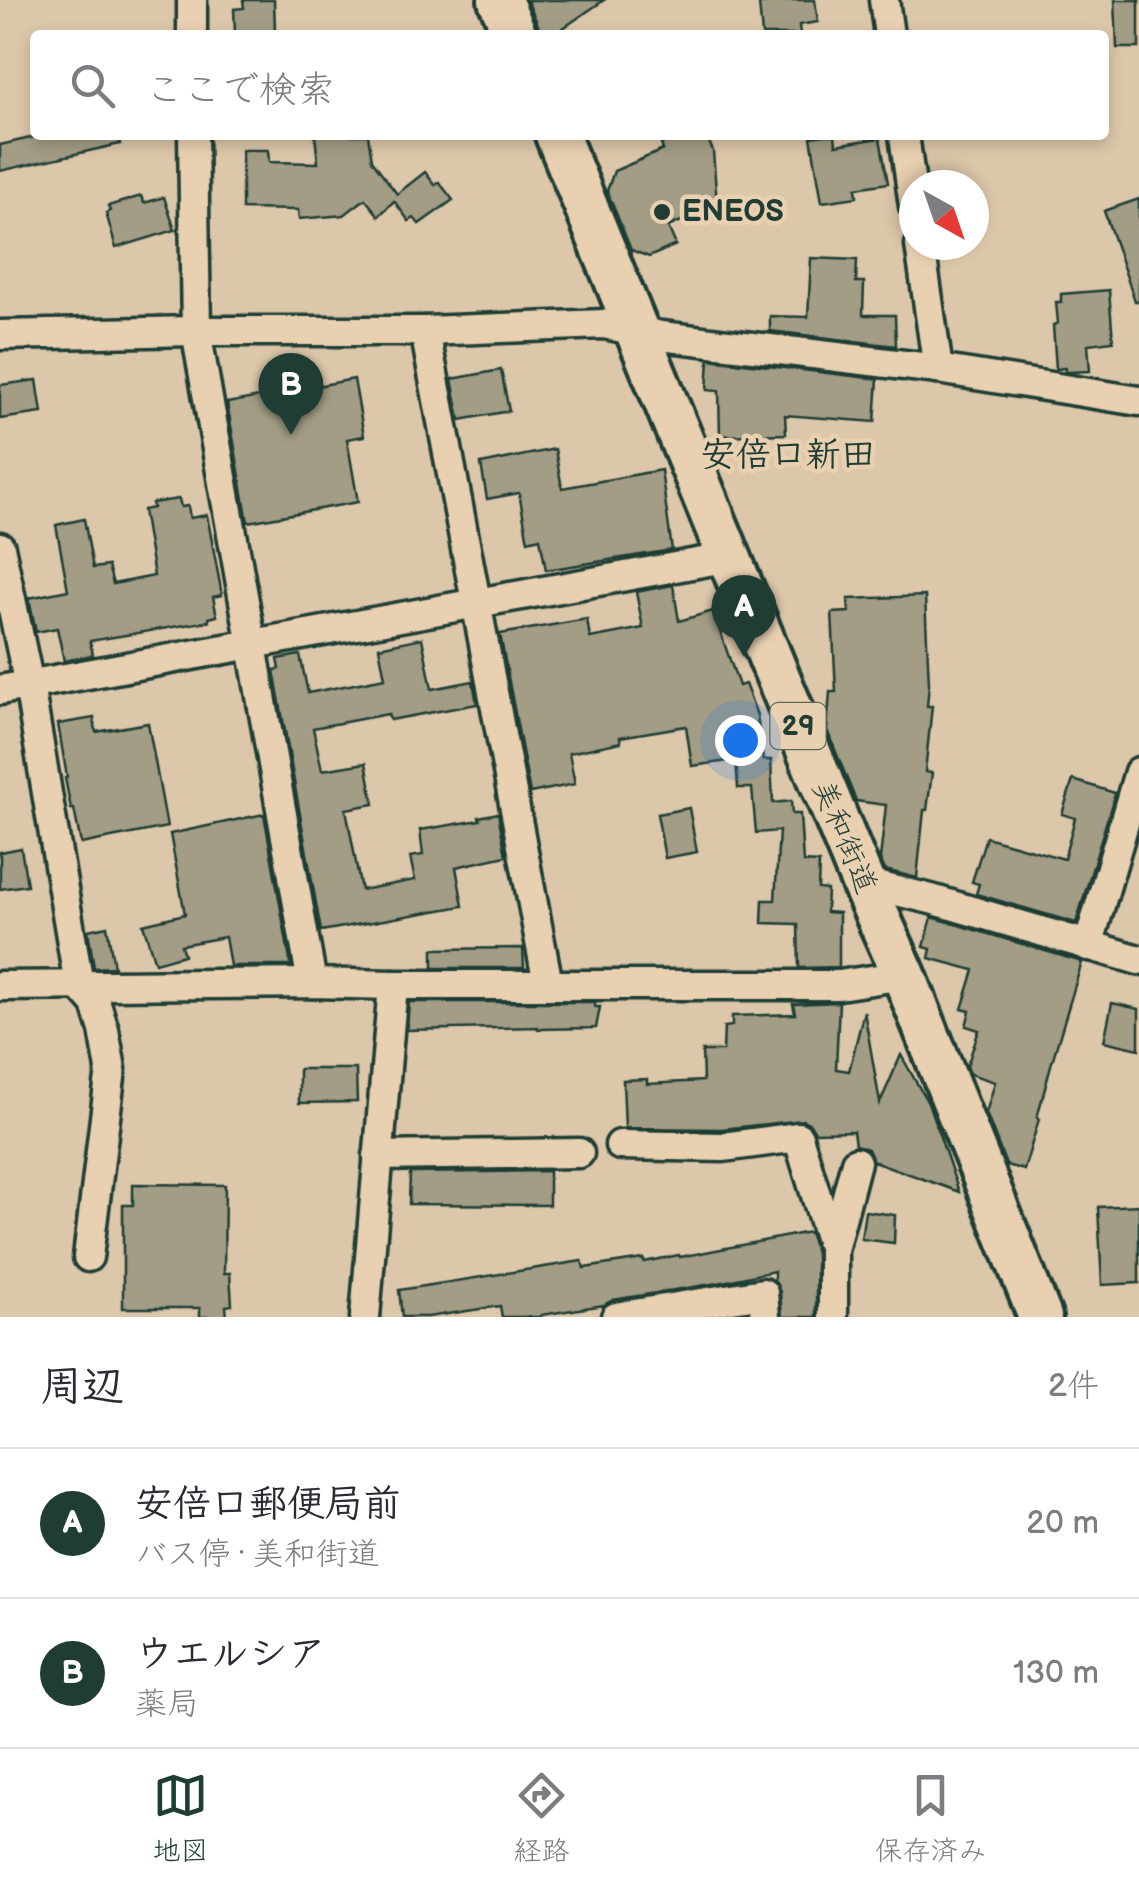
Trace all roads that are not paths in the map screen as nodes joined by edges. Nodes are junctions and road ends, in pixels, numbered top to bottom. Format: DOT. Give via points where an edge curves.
graph roads {
  1 [pos="192,0"];
  2 [pos="500,0"];
  3 [pos="884,0"];
  4 [pos="192,30"];
  5 [pos="513,30"];
  6 [pos="888,30"];
  7 [pos="194,140"];
  8 [pos="569,140"];
  9 [pos="905,140"];
  10 [pos="909,170"];
  11 [pos="922,260"];
  12 [pos="196,330"];
  13 [pos="634,330"];
  14 [pos="425,331"];
  15 [pos="0,335"];
  16 [pos="938,369"];
  17 [pos="1139,401"];
  18 [pos="0,547"];
  19 [pos="730,557"];
  20 [pos="478,603"];
  21 [pos="252,646"];
  22 [pos="29,685"];
  23 [pos="0,690"];
  24 [pos="1139,772"];
  25 [pos="863,883"];
  26 [pos="1088,946"];
  27 [pos="1139,960"];
  28 [pos="904,975"];
  29 [pos="312,982"];
  30 [pos="393,984"];
  31 [pos="548,984"];
  32 [pos="79,985"];
  33 [pos="0,986"];
  34 [pos="620,1145"];
  35 [pos="578,1154"];
  36 [pos="378,1156"];
  37 [pos="856,1162"];
  38 [pos="833,1250"];
  39 [pos="88,1257"];
  40 [pos="655,1314"];
  41 [pos="365,1317"];
  42 [pos="616,1317"];
  43 [pos="765,1317"];
  44 [pos="833,1317"];
  45 [pos="1040,1317"];
  1 -- 4 [label="street"];
  2 -- 5 [label="main road"];
  3 -- 6 [label="street"];
  7 -- 12 [label="street"];
  8 -- 13 [label="main road, 美和街道 / 29"];
  9 -- 10 [label="street"];
  11 -- 16 [label="street"];
  12 -- 14 [label="street"];
  12 -- 15 [label="street"];
  12 -- 21 [label="street"];
  13 -- 14 [label="street" via="604,324"];
  13 -- 16 [label="street"];
  13 -- 19 [label="main road, 美和街道 / 29"];
  14 -- 20 [label="street"];
  16 -- 17 [label="street"];
  18 -- 22 [label="street"];
  19 -- 20 [label="street"];
  19 -- 25 [label="main road, 美和街道 / 29"];
  20 -- 21 [label="street"];
  20 -- 31 [label="street"];
  21 -- 22 [label="street"];
  21 -- 29 [label="street"];
  22 -- 23 [label="street"];
  22 -- 32 [label="street"];
  24 -- 26 [label="street"];
  25 -- 26 [label="street"];
  25 -- 28 [label="main road, 美和街道 / 29"];
  26 -- 27 [label="street"];
  28 -- 31 [label="street" via="839,985"];
  28 -- 45 [label="main road, 美和街道 / 29"];
  29 -- 30 [label="street"];
  29 -- 32 [label="street"];
  30 -- 31 [label="street"];
  30 -- 36 [label="street"];
  32 -- 33 [label="street"];
  32 -- 39 [label="street" via="96,1004 110,1068"];
  34 -- 38 [label="street" via="723,1147 798,1137"];
  35 -- 36 [label="street"];
  36 -- 41 [label="street"];
  37 -- 38 [label="street"];
  38 -- 44 [label="street"];
  40 -- 42 [label="street"];
  40 -- 43 [label="street" via="763,1294"];
}
